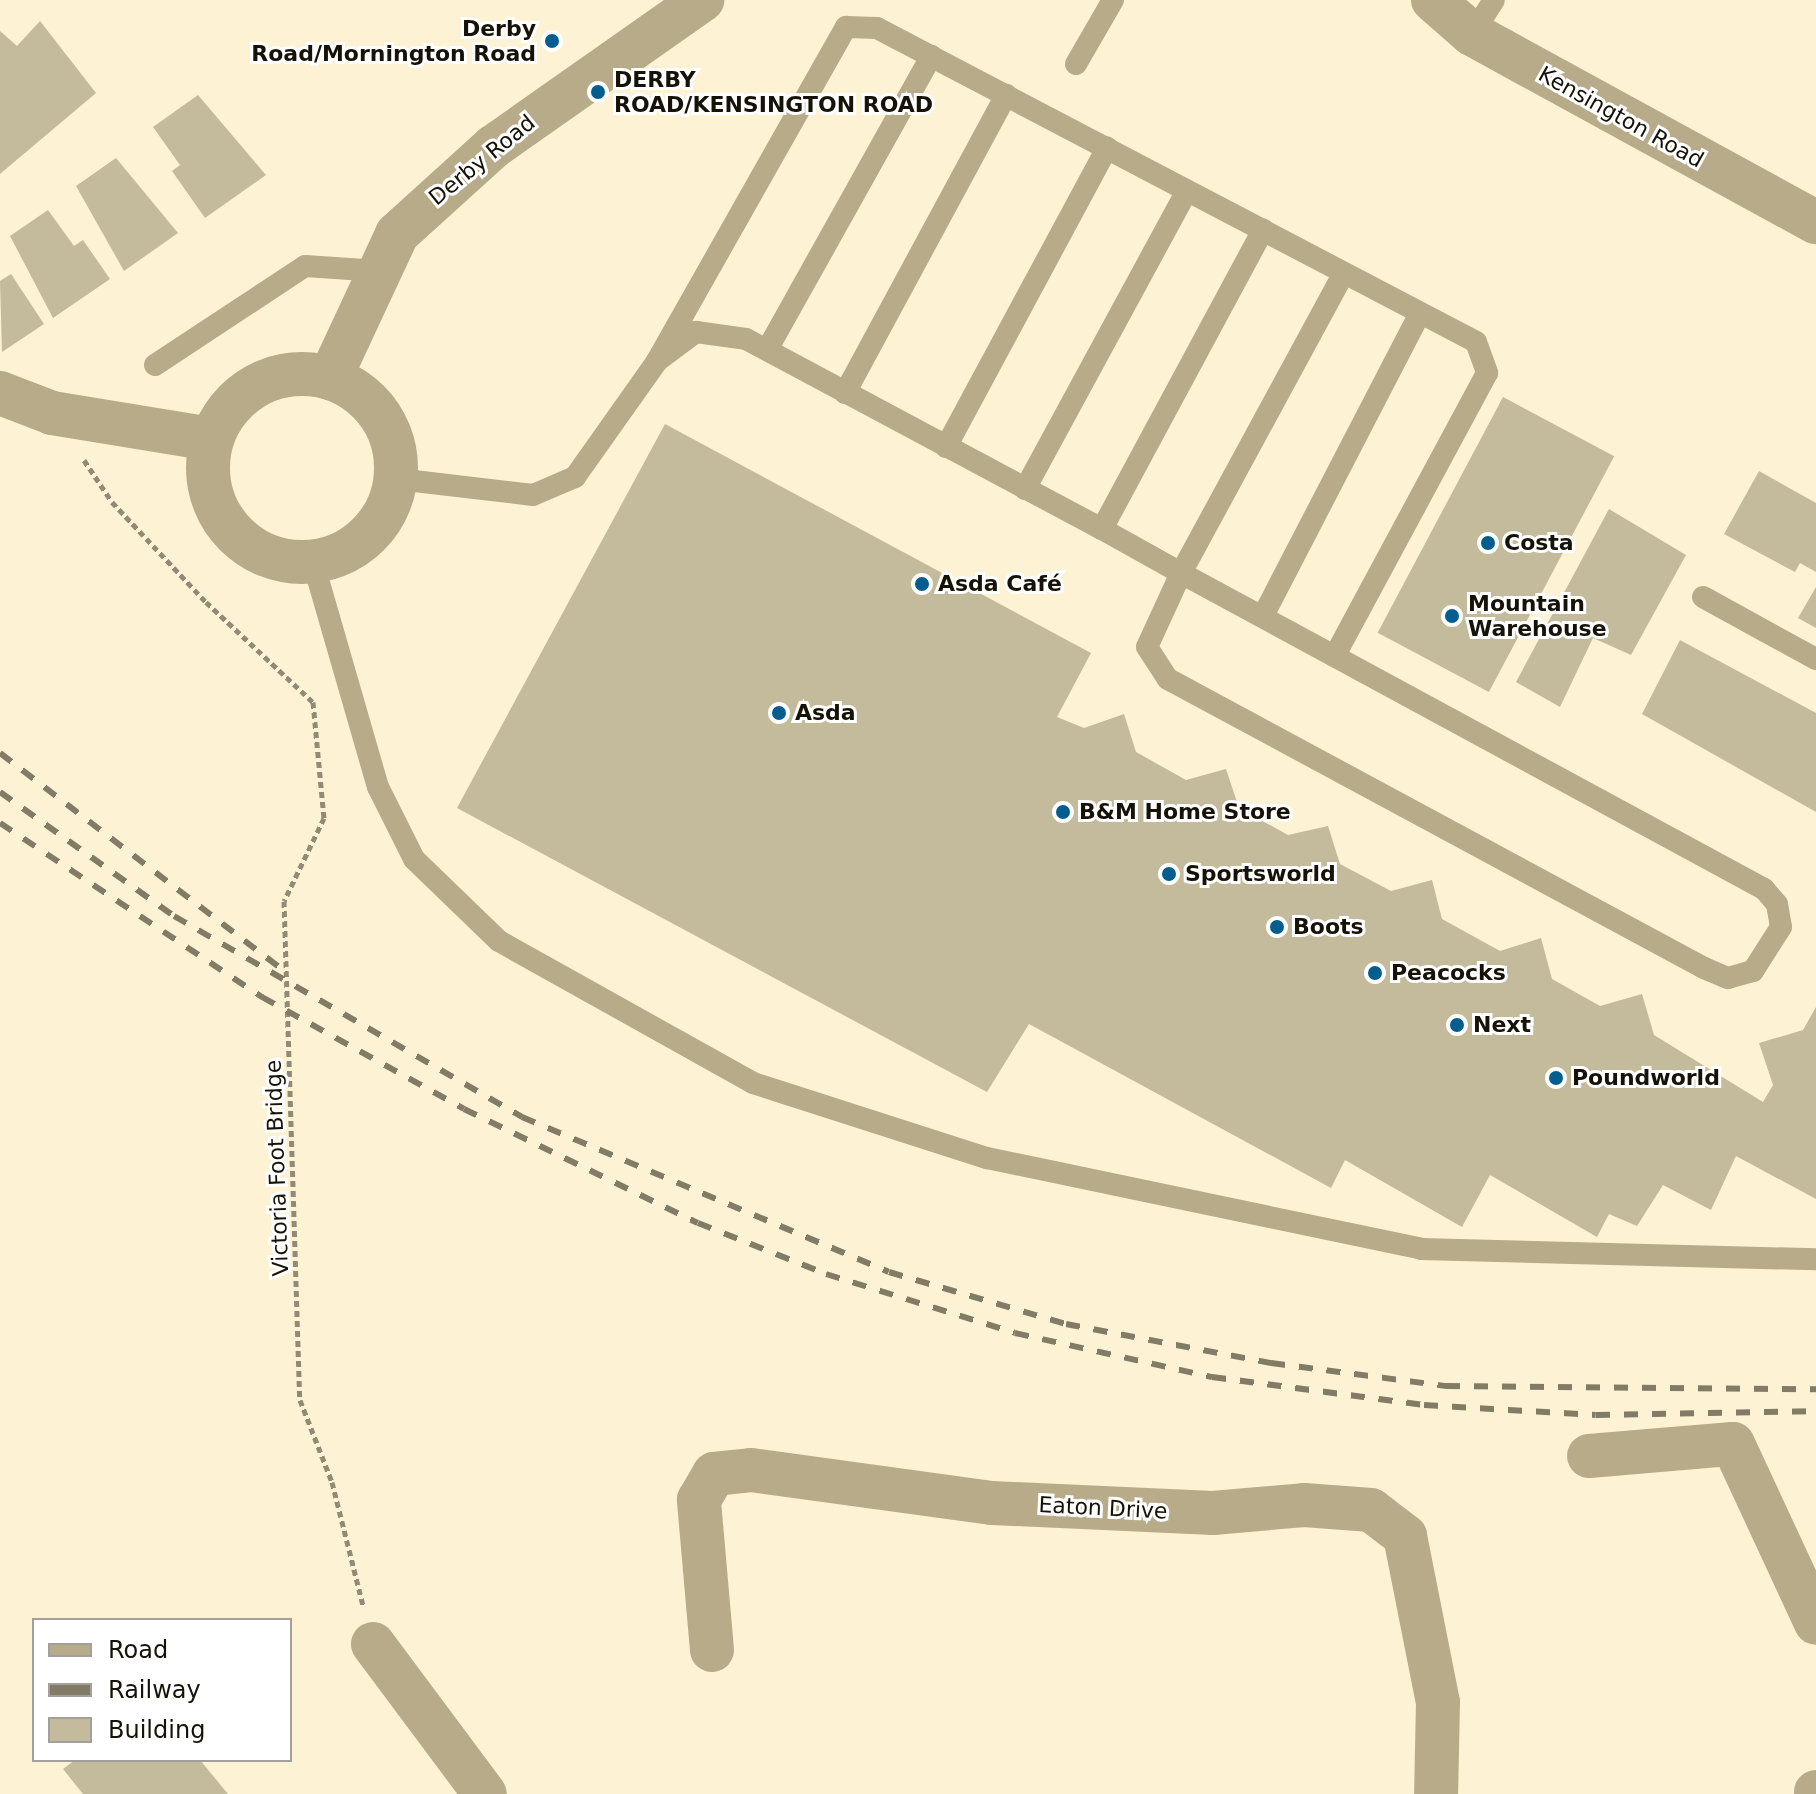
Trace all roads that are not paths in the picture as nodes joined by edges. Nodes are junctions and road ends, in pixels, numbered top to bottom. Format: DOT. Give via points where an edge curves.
graph roads {
  1 [pos="702,0"];
  2 [pos="1113,0"];
  3 [pos="1433,0"];
  4 [pos="1483,17"];
  5 [pos="931,56"];
  6 [pos="1076,64"];
  7 [pos="1006,95"];
  8 [pos="1107,148"];
  9 [pos="1187,191"];
  10 [pos="1816,222"];
  11 [pos="1263,230"];
  12 [pos="380,271"];
  13 [pos="1344,273"];
  14 [pos="1420,313"];
  15 [pos="767,350"];
  16 [pos="657,361"];
  17 [pos="155,365"];
  18 [pos="330,378"];
  19 [pos="0,393"];
  20 [pos="845,393"];
  21 [pos="211,439"];
  22 [pos="946,447"];
  23 [pos="397,479"];
  24 [pos="1025,489"];
  25 [pos="1102,529"];
  26 [pos="313,562"];
  27 [pos="1181,573"];
  28 [pos="1703,597"];
  29 [pos="1263,616"];
  30 [pos="1336,654"];
  31 [pos="1816,659"];
  32 [pos="1816,1259"];
  33 [pos="1589,1456"];
  34 [pos="1816,1623"];
  35 [pos="373,1644"];
  36 [pos="712,1650"];
  37 [pos="485,1794"];
  38 [pos="1436,1794"];
  1 -- 12 [label="street, Derby Road" via="448,182 397,234"];
  2 -- 6 [label="lane"];
  3 -- 4 [label="street, Kensington Road"];
  4 -- 10 [label="street, Kensington Road"];
  5 -- 7 [label="lane"];
  5 -- 15 [label="lane"];
  5 -- 16 [label="lane" via="877,28 846,27"];
  7 -- 8 [label="lane"];
  7 -- 20 [label="lane"];
  8 -- 9 [label="lane"];
  8 -- 22 [label="lane"];
  9 -- 11 [label="lane"];
  9 -- 24 [label="lane"];
  11 -- 13 [label="lane"];
  11 -- 25 [label="lane"];
  12 -- 17 [label="lane" via="305,266"];
  12 -- 18 [label="street, Derby Road"];
  13 -- 14 [label="lane"];
  13 -- 27 [label="lane"];
  14 -- 29 [label="lane"];
  14 -- 30 [label="lane" via="1476,342 1487,373"];
  15 -- 16 [label="lane" via="719,330 696,332"];
  15 -- 20 [label="lane"];
  16 -- 23 [label="lane" via="575,477 533,495"];
  18 -- 21 [label="street" via="301,373 245,392"];
  18 -- 23 [label="street" via="359,392 382,417 395,446"];
  19 -- 21 [label="street" via="52,413"];
  20 -- 22 [label="lane"];
  21 -- 26 [label="street" via="213,501 229,528 282,561"];
  22 -- 24 [label="lane"];
  23 -- 26 [label="street" via="378,526 338,556"];
  24 -- 25 [label="lane"];
  25 -- 27 [label="lane"];
  26 -- 32 [label="lane" via="378,787 414,859 499,941 753,1083 987,1158 1421,1249"];
  27 -- 29 [label="lane"];
  27 -- 30 [label="lane" via="1147,647 1168,679 1704,968 1728,978 1766,957 1781,927 1777,904 1764,889"];
  28 -- 31 [label="lane"];
  29 -- 30 [label="lane"];
  33 -- 34 [label="street" via="1733,1444"];
  35 -- 37 [label="street"];
  36 -- 38 [label="street, Eaton Drive" via="699,1500 714,1474 751,1470 992,1503 1213,1513 1304,1505 1371,1510 1405,1536 1438,1702"];
}
